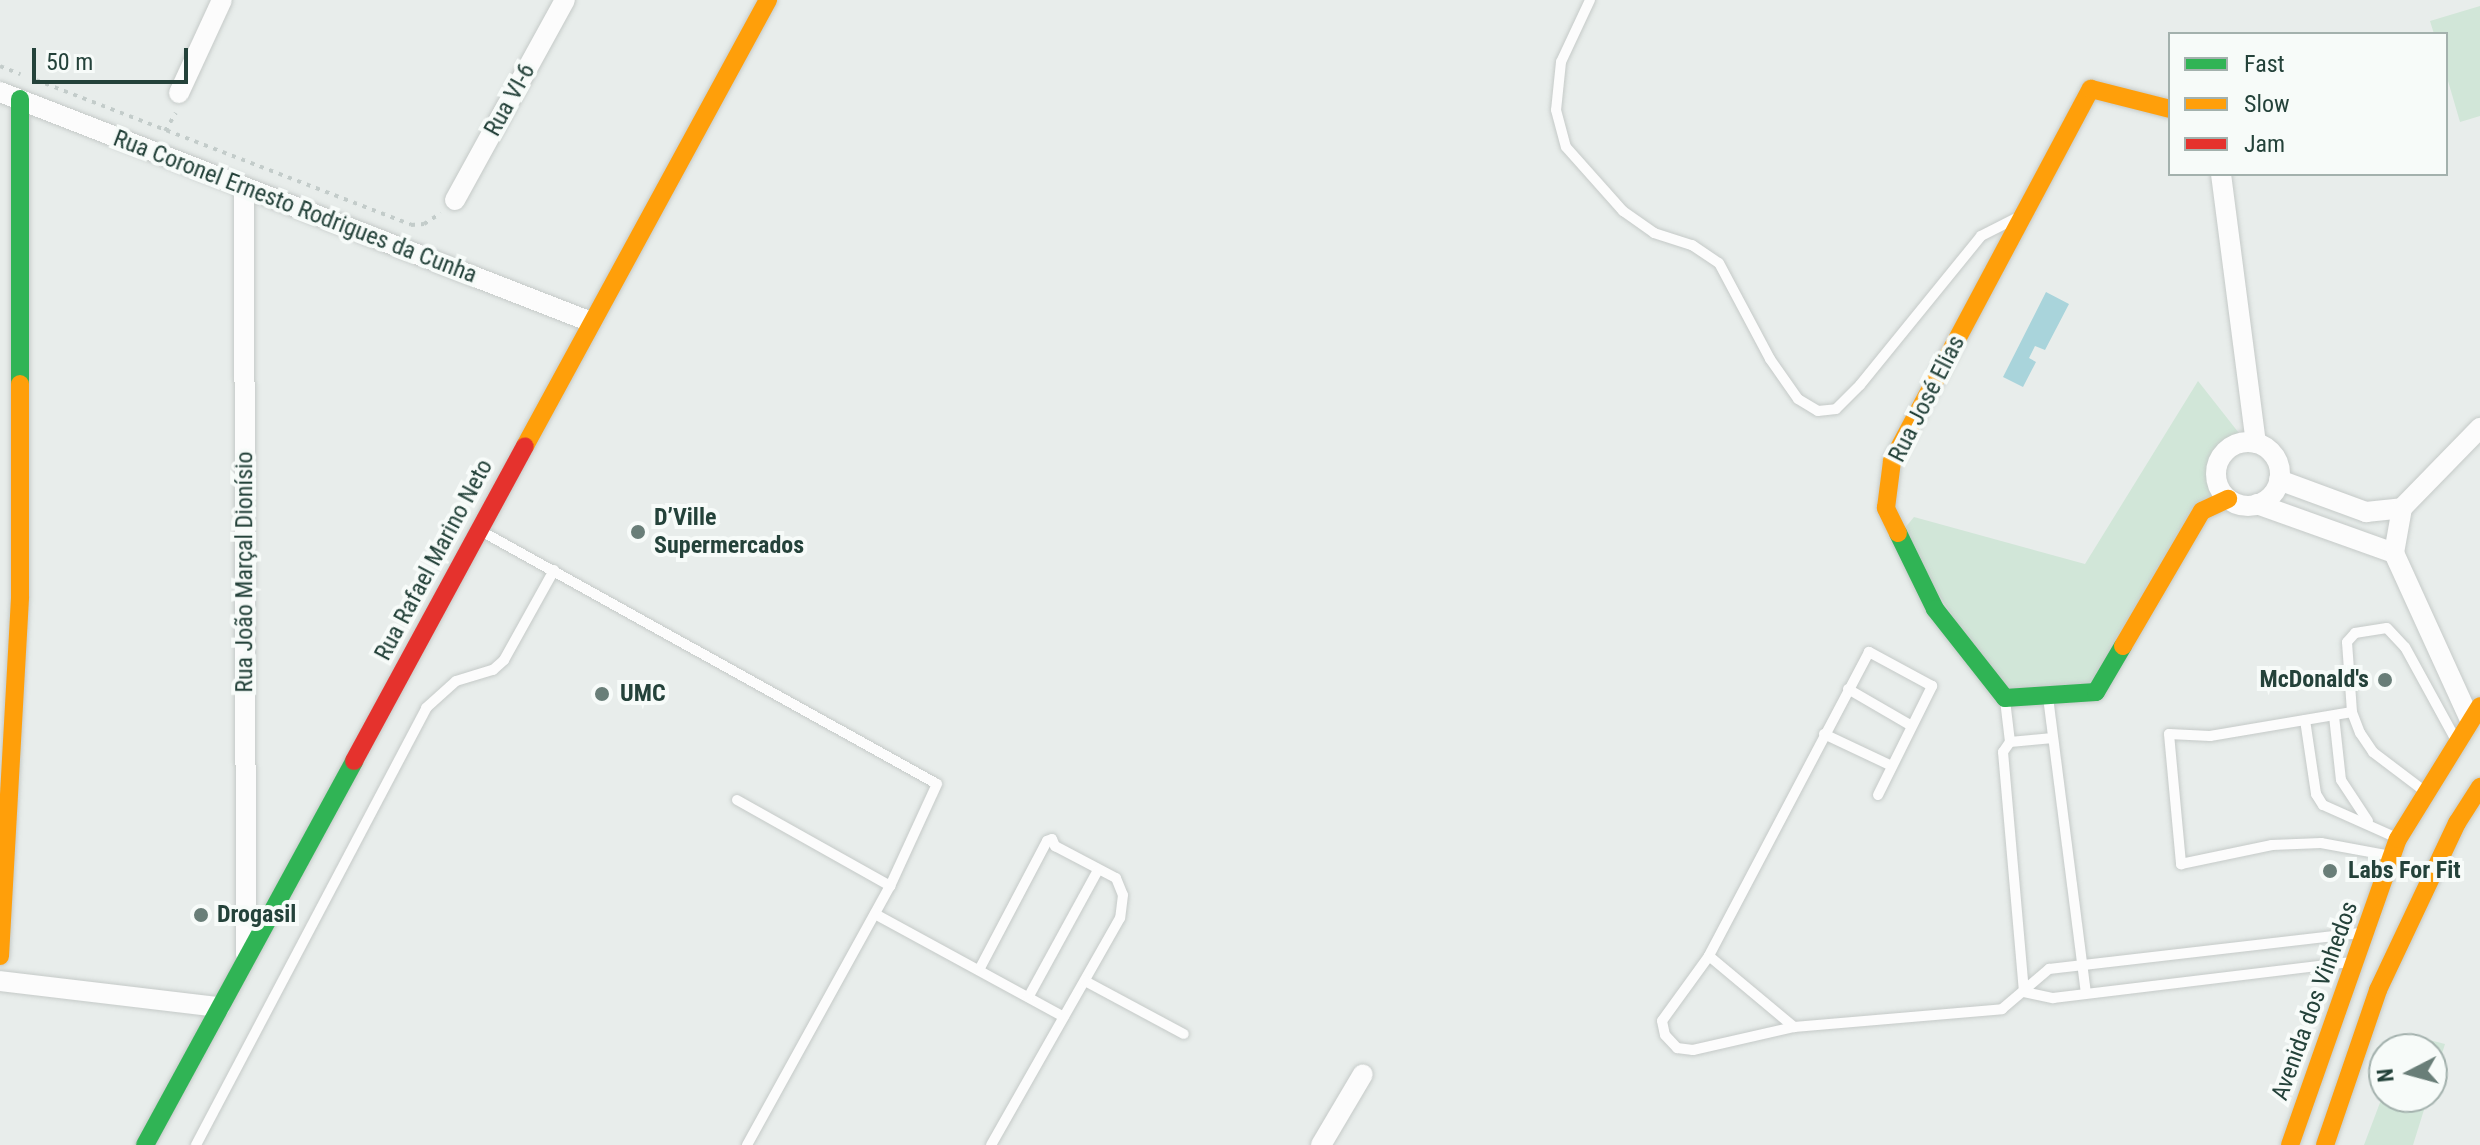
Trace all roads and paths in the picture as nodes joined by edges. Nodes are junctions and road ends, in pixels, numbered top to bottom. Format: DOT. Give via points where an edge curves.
graph roads {
  1 [pos="222,0"];
  2 [pos="565,0"];
  3 [pos="768,0"];
  4 [pos="1590,0"];
  5 [pos="0,66"];
  6 [pos="0,92"];
  7 [pos="179,93"];
  8 [pos="20,99"];
  9 [pos="2168,108"];
  10 [pos="2221,176"];
  11 [pos="244,187"];
  12 [pos="455,200"];
  13 [pos="2024,215"];
  14 [pos="591,322"];
  15 [pos="2480,428"];
  16 [pos="2256,443"];
  17 [pos="2279,480"];
  18 [pos="2228,499"];
  19 [pos="2257,504"];
  20 [pos="2402,508"];
  21 [pos="478,529"];
  22 [pos="2394,553"];
  23 [pos="554,570"];
  24 [pos="1848,689"];
  25 [pos="2048,695"];
  26 [pos="2005,698"];
  27 [pos="2352,712"];
  28 [pos="2475,713"];
  29 [pos="2334,716"];
  30 [pos="2305,720"];
  31 [pos="1910,725"];
  32 [pos="1824,734"];
  33 [pos="2053,738"];
  34 [pos="2010,742"];
  35 [pos="2457,742"];
  36 [pos="1892,766"];
  37 [pos="2480,787"];
  38 [pos="2426,792"];
  39 [pos="1878,795"];
  40 [pos="737,800"];
  41 [pos="2369,823"];
  42 [pos="2395,848"];
  43 [pos="1098,870"];
  44 [pos="890,886"];
  45 [pos="875,914"];
  46 [pos="2365,933"];
  47 [pos="0,956"];
  48 [pos="1709,956"];
  49 [pos="246,957"];
  50 [pos="2355,962"];
  51 [pos="2082,965"];
  52 [pos="979,970"];
  53 [pos="0,981"];
  54 [pos="1085,981"];
  55 [pos="2024,992"];
  56 [pos="2086,993"];
  57 [pos="1029,996"];
  58 [pos="219,1007"];
  59 [pos="1064,1017"];
  60 [pos="1794,1027"];
  61 [pos="1184,1034"];
  62 [pos="1363,1074"];
  63 [pos="145,1145"];
  64 [pos="196,1145"];
  65 [pos="747,1145"];
  66 [pos="991,1145"];
  67 [pos="1321,1145"];
  68 [pos="2290,1145"];
  69 [pos="2325,1145"];
  1 -- 7 [label="street"];
  2 -- 12 [label="street, Rua VI-6"];
  3 -- 14 [label="street, Rua Rafael Marino Neto"];
  4 -- 13 [label="lane" via="1561,62 1556,110 1566,147 1623,211 1654,233 1692,245 1719,263 1770,359 1798,399 1818,411 1836,409 1860,385 1981,236"];
  5 -- 12 [label="path" via="411,225 424,224"];
  6 -- 8 [label="street, Rua Coronel Ernesto Rodrigues da Cunha"];
  8 -- 11 [label="street, Rua Coronel Ernesto Rodrigues da Cunha"];
  8 -- 47 [label="street" via="20,597"];
  9 -- 13 [label="street, Rua José Elias" via="2091,89"];
  10 -- 16 [label="street"];
  11 -- 14 [label="street, Rua Coronel Ernesto Rodrigues da Cunha"];
  11 -- 49 [label="street, Rua João Marçal Dionísio"];
  13 -- 26 [label="street, Rua José Elias" via="1892,461 1886,508 1935,609"];
  14 -- 21 [label="street, Rua Rafael Marino Neto"];
  15 -- 20 [label="street"];
  16 -- 17 [label="street" via="2273,454"];
  16 -- 18 [label="street" via="2235,444 2219,459 2217,481"];
  17 -- 19 [label="street" via="2273,493"];
  17 -- 20 [label="street" via="2366,512"];
  18 -- 19 [label="street"];
  18 -- 25 [label="street" via="2202,511 2096,692"];
  19 -- 22 [label="street"];
  20 -- 22 [label="street"];
  21 -- 23 [label="lane"];
  21 -- 49 [label="street, Rua Rafael Marino Neto"];
  22 -- 28 [label="street"];
  23 -- 44 [label="lane" via="930,777 937,784 934,797"];
  23 -- 64 [label="lane" via="504,660 493,670 456,681 426,708"];
  24 -- 31 [label="lane"];
  24 -- 31 [label="lane" via="1869,652 1932,686"];
  24 -- 32 [label="lane"];
  25 -- 26 [label="street"];
  25 -- 33 [label="lane"];
  26 -- 34 [label="lane"];
  27 -- 29 [label="lane"];
  27 -- 35 [label="lane" via="2347,642 2355,633 2387,628 2405,647"];
  27 -- 38 [label="lane" via="2373,752"];
  28 -- 35 [label="street, Avenida dos Vinhedos"];
  29 -- 30 [label="lane"];
  29 -- 41 [label="lane" via="2341,780"];
  30 -- 41 [label="lane" via="2316,794 2323,805"];
  30 -- 42 [label="lane" via="2210,736 2169,734 2181,864 2297,844"];
  31 -- 36 [label="lane"];
  32 -- 36 [label="lane"];
  32 -- 48 [label="lane"];
  33 -- 34 [label="lane"];
  33 -- 51 [label="lane"];
  34 -- 55 [label="lane" via="2003,752"];
  35 -- 38 [label="street, Avenida dos Vinhedos"];
  36 -- 39 [label="lane"];
  37 -- 69 [label="street" via="2457,823 2378,990"];
  38 -- 42 [label="street, Avenida dos Vinhedos"];
  40 -- 44 [label="lane"];
  41 -- 42 [label="lane"];
  42 -- 46 [label="street, Avenida dos Vinhedos"];
  43 -- 52 [label="lane" via="1055,846 1052,839 1047,841"];
  43 -- 54 [label="lane" via="1116,878 1123,895 1120,918"];
  43 -- 57 [label="lane"];
  44 -- 45 [label="lane"];
  45 -- 52 [label="lane"];
  45 -- 65 [label="lane"];
  46 -- 50 [label="street, Avenida dos Vinhedos"];
  46 -- 51 [label="lane"];
  48 -- 60 [label="lane"];
  48 -- 60 [label="lane" via="1662,1021 1677,1048 1693,1050"];
  49 -- 58 [label="street, Rua Rafael Marino Neto"];
  50 -- 56 [label="lane"];
  50 -- 68 [label="street, Avenida dos Vinhedos"];
  51 -- 55 [label="lane" via="2049,969"];
  51 -- 56 [label="lane"];
  52 -- 57 [label="lane"];
  53 -- 58 [label="street"];
  54 -- 59 [label="lane"];
  54 -- 61 [label="lane"];
  55 -- 56 [label="lane" via="2053,998"];
  55 -- 60 [label="lane" via="2002,1009"];
  57 -- 59 [label="lane"];
  58 -- 63 [label="street, Rua Rafael Marino Neto"];
  59 -- 66 [label="lane"];
  62 -- 67 [label="street"];
}
